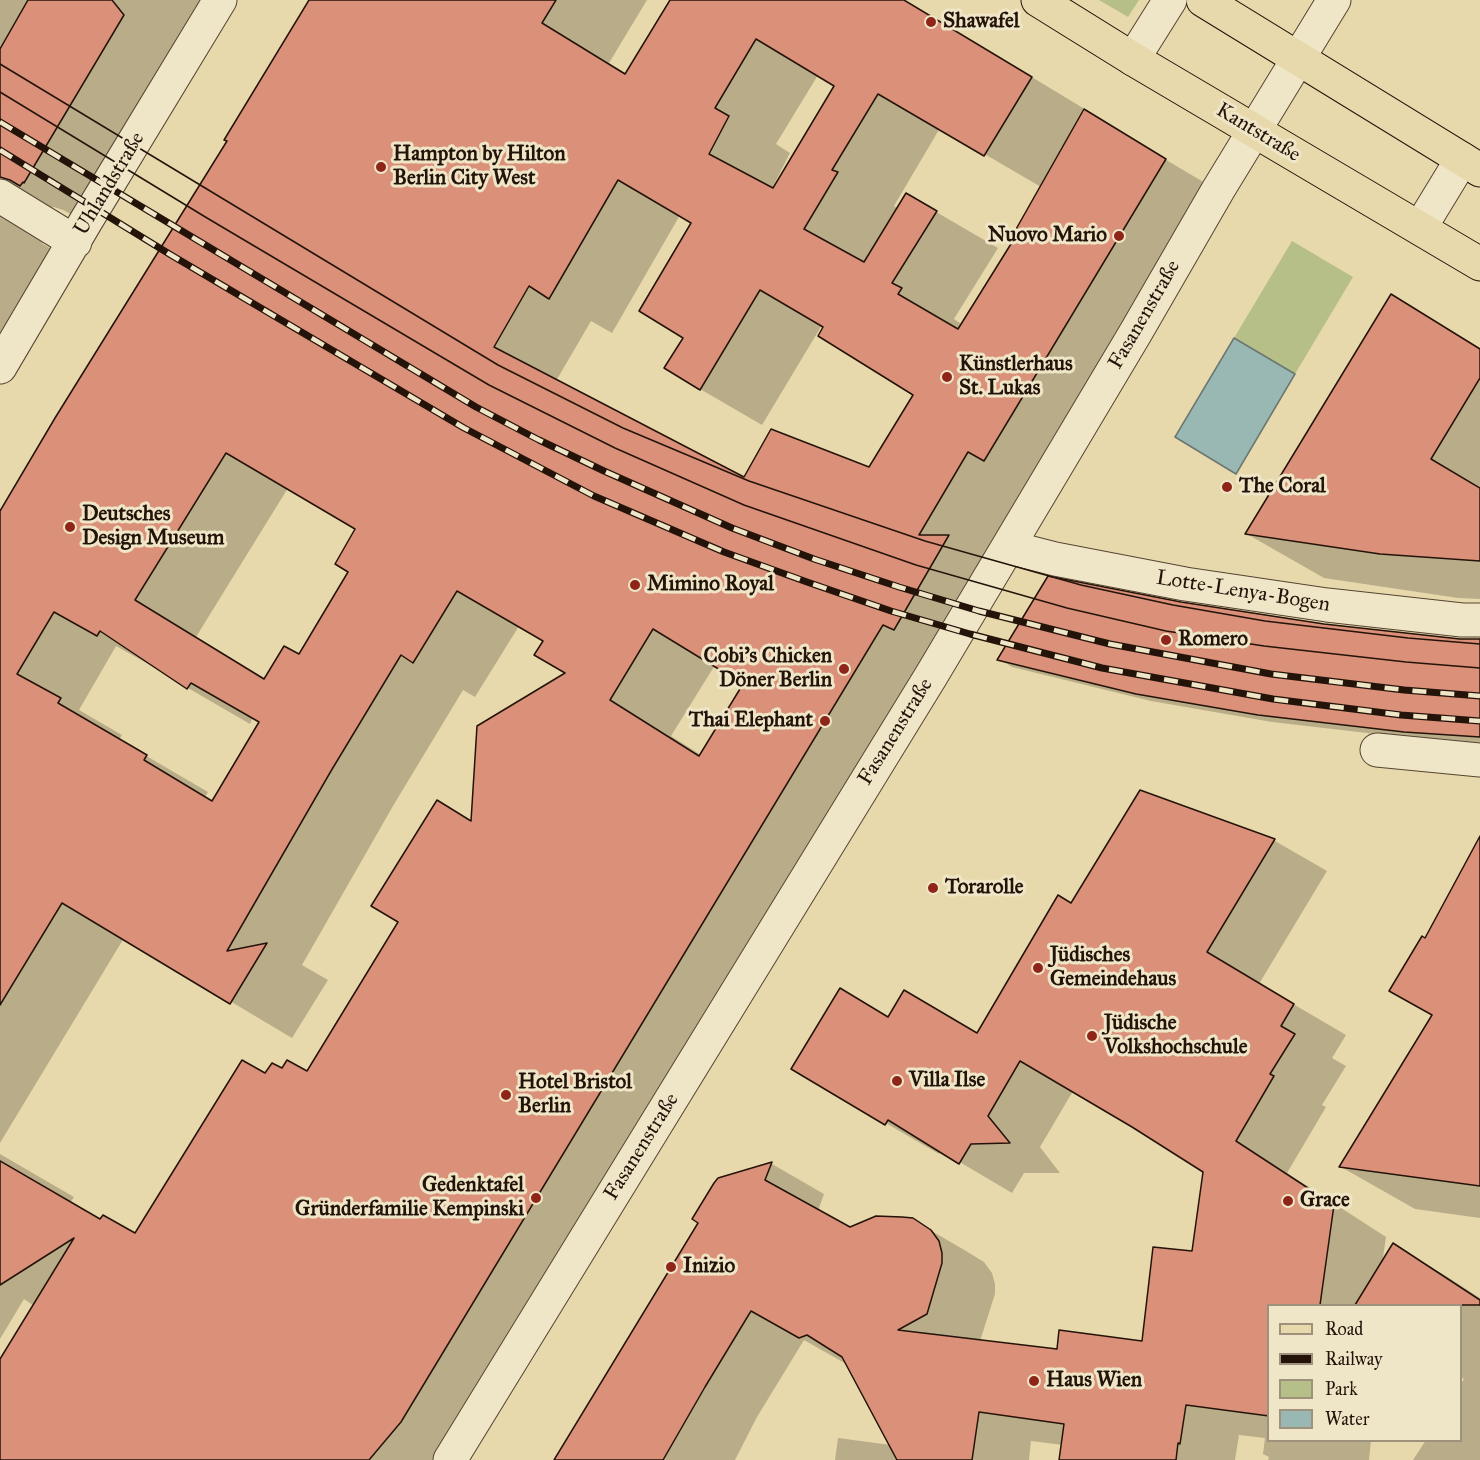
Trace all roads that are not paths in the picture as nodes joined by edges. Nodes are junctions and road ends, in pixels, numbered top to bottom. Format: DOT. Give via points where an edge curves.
graph roads {
  1 [pos="220,0"];
  2 [pos="1038,0"];
  3 [pos="1170,0"];
  4 [pos="1203,0"];
  5 [pos="1334,0"];
  6 [pos="1133,59"];
  7 [pos="1298,59"];
  8 [pos="1255,130"];
  9 [pos="1471,165"];
  10 [pos="0,196"];
  11 [pos="1420,228"];
  12 [pos="75,242"];
  13 [pos="1480,264"];
  14 [pos="0,367"];
  15 [pos="1008,547"];
  16 [pos="1480,620"];
  17 [pos="1377,750"];
  18 [pos="1480,760"];
  19 [pos="450,1460"];
  1 -- 12 [label="street, Uhlandstraße"];
  2 -- 6 [label="main road, Kantstraße"];
  3 -- 6 [label="street"];
  4 -- 7 [label="main road"];
  5 -- 7 [label="street, Fasanenstraße"];
  6 -- 8 [label="main road, Kantstraße"];
  7 -- 8 [label="street, Fasanenstraße"];
  7 -- 9 [label="main road"];
  8 -- 11 [label="main road, Kantstraße"];
  8 -- 15 [label="street, Fasanenstraße"];
  9 -- 11 [label="street"];
  10 -- 12 [label="street"];
  11 -- 13 [label="main road, Kantstraße"];
  12 -- 14 [label="street, Uhlandstraße"];
  15 -- 16 [label="street, Lotte-Lenya-Bogen" via="1185,584 1327,605"];
  15 -- 19 [label="street, Fasanenstraße"];
  17 -- 18 [label="street"];
}
